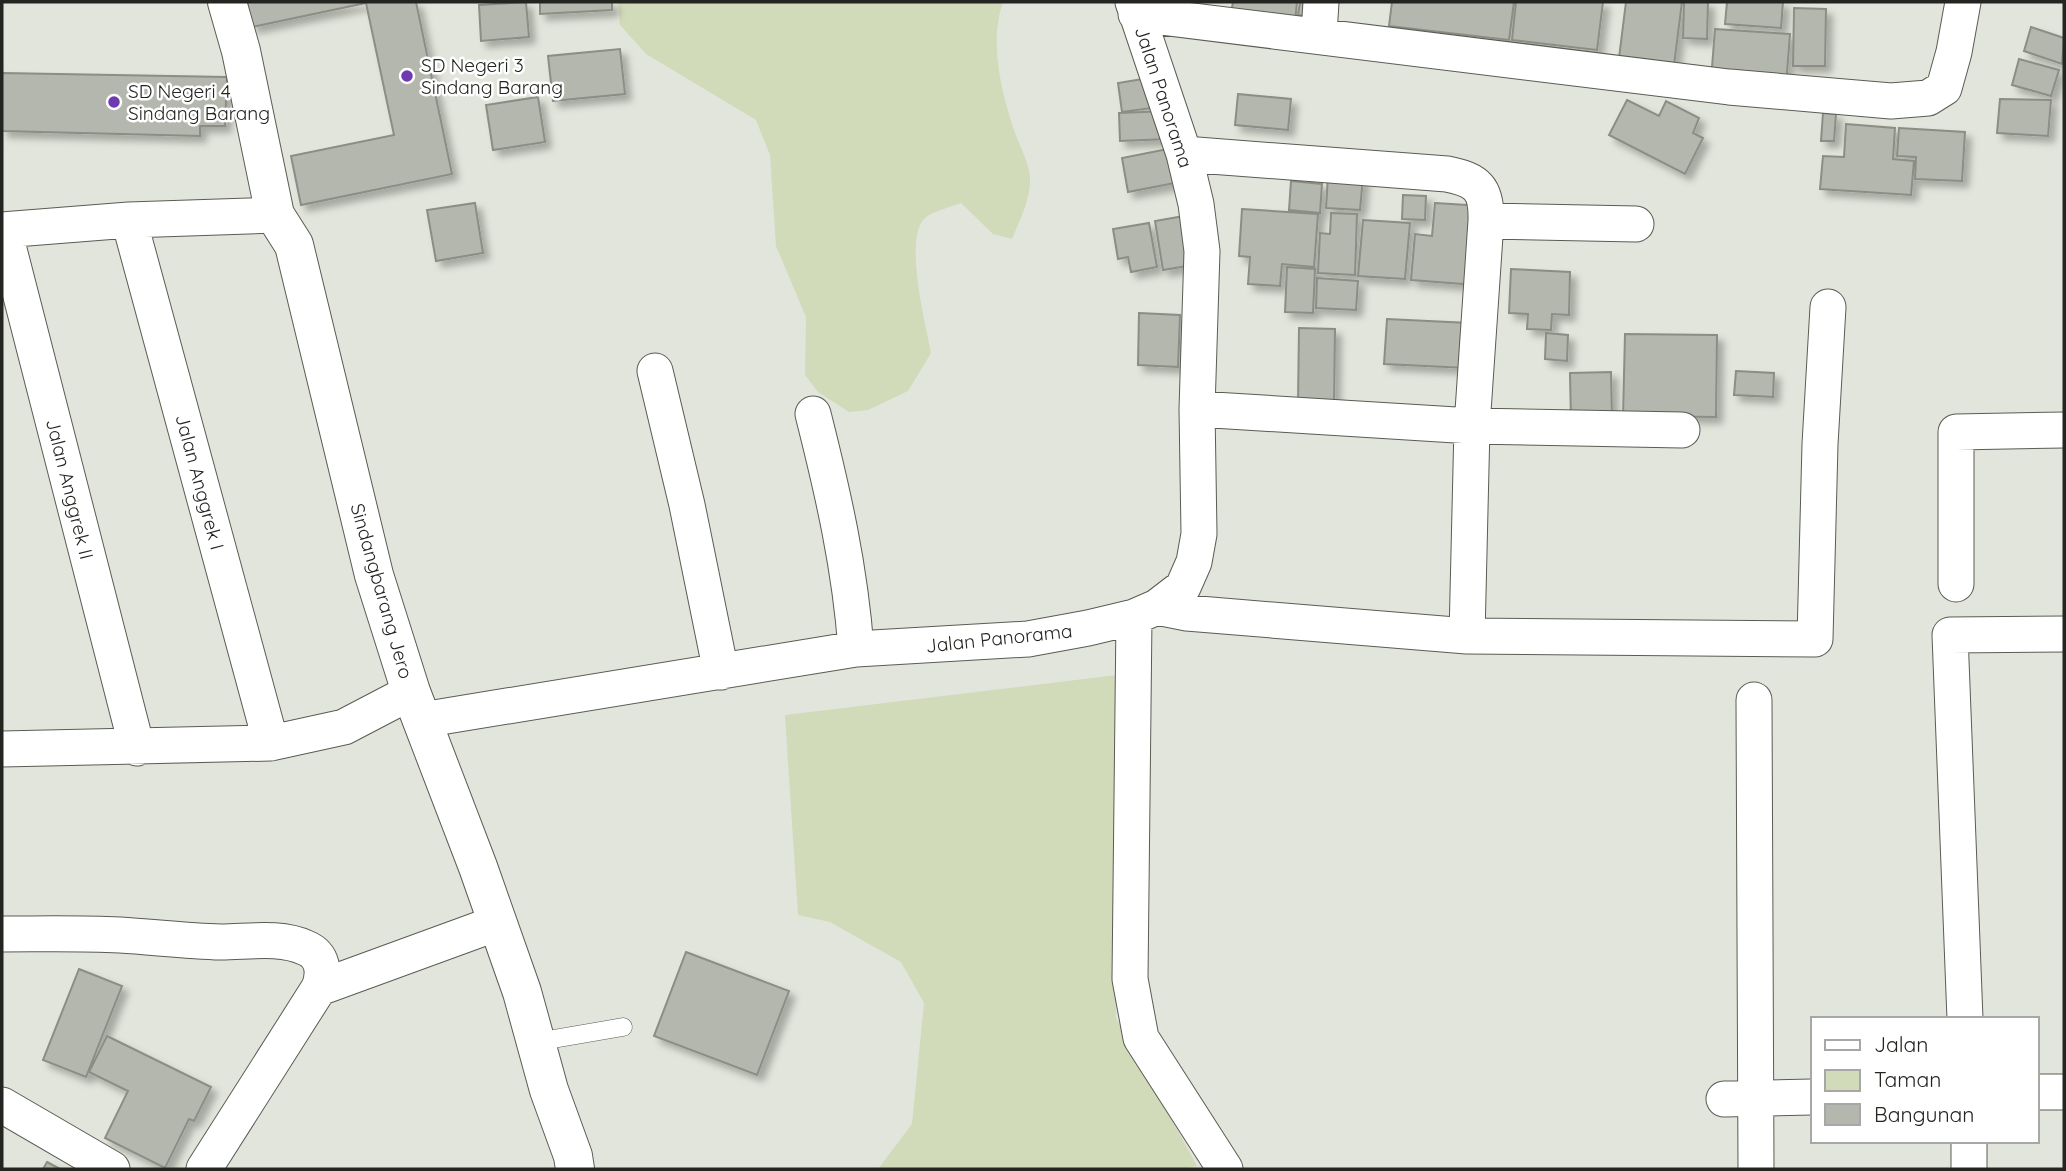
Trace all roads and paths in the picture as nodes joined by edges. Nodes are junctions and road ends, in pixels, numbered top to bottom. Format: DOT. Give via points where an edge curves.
graph roads {
  1 [pos="227,2"];
  2 [pos="1963,2"];
  3 [pos="1135,8"];
  4 [pos="1320,18"];
  5 [pos="1184,154"];
  6 [pos="275,215"];
  7 [pos="129,220"];
  8 [pos="1486,221"];
  9 [pos="1636,224"];
  10 [pos="3,230"];
  11 [pos="1828,307"];
  12 [pos="655,371"];
  13 [pos="1197,409"];
  14 [pos="813,414"];
  15 [pos="1472,426"];
  16 [pos="1682,430"];
  17 [pos="2064,430"];
  18 [pos="1956,584"];
  19 [pos="1145,612"];
  20 [pos="2064,634"];
  21 [pos="1467,636"];
  22 [pos="856,649"];
  23 [pos="721,672"];
  24 [pos="1754,700"];
  25 [pos="417,706"];
  26 [pos="271,743"];
  27 [pos="137,748"];
  28 [pos="2,749"];
  29 [pos="497,923"];
  30 [pos="2,934"];
  31 [pos="319,988"];
  32 [pos="1965,1017"];
  33 [pos="623,1027"];
  34 [pos="536,1042"];
  35 [pos="2038,1092"];
  36 [pos="2064,1092"];
  37 [pos="1811,1097"];
  38 [pos="1740,1098"];
  39 [pos="2,1105"];
  40 [pos="1969,1143"];
  41 [pos="112,1169"];
  42 [pos="204,1169"];
  43 [pos="575,1169"];
  44 [pos="1225,1169"];
  45 [pos="1756,1169"];
  46 [pos="1969,1169"];
  1 -- 6 [label="street, Sindangbarang Jero"];
  2 -- 4 [label="street" via="1944,88 1918,101 1741,88"];
  3 -- 4 [label="street"];
  3 -- 5 [label="street, Jalan Panorama"];
  5 -- 8 [label="street" via="1447,174 1478,186 1486,205"];
  5 -- 13 [label="street, Jalan Panorama" via="1202,251"];
  6 -- 7 [label="street"];
  6 -- 25 [label="street, Sindangbarang Jero" via="294,245 374,575"];
  7 -- 10 [label="street"];
  7 -- 26 [label="street, Jalan Anggrek I"];
  8 -- 9 [label="street"];
  8 -- 15 [label="street"];
  10 -- 27 [label="street, Jalan Anggrek II"];
  11 -- 21 [label="street" via="1819,444 1815,639"];
  12 -- 23 [label="street"];
  13 -- 15 [label="street"];
  13 -- 19 [label="street, Jalan Panorama" via="1199,534 1194,562 1183,587"];
  14 -- 22 [label="street" via="843,540"];
  15 -- 16 [label="street"];
  15 -- 21 [label="street"];
  17 -- 18 [label="street" via="1956,432"];
  19 -- 21 [label="street"];
  19 -- 22 [label="street, Jalan Panorama" via="1028,639"];
  19 -- 44 [label="street" via="1130,979 1141,1038"];
  20 -- 32 [label="street" via="1950,635"];
  22 -- 23 [label="street, Jalan Panorama"];
  23 -- 25 [label="street, Jalan Panorama"];
  24 -- 38 [label="street"];
  25 -- 26 [label="street, Jalan Panorama"];
  25 -- 29 [label="street, Sindangbarang Jero"];
  26 -- 27 [label="street, Jalan Panorama"];
  27 -- 28 [label="street, Jalan Panorama"];
  29 -- 31 [label="street"];
  29 -- 34 [label="street, Sindangbarang Jero"];
  30 -- 31 [label="street" via="287,942 317,955 324,974"];
  31 -- 42 [label="street"];
  33 -- 34 [label="lane"];
  34 -- 43 [label="street, Sindangbarang Jero"];
  35 -- 36 [label="street"];
  37 -- 38 [label="street"];
  38 -- 45 [label="street"];
  39 -- 41 [label="street"];
  40 -- 46 [label="street"];
}
